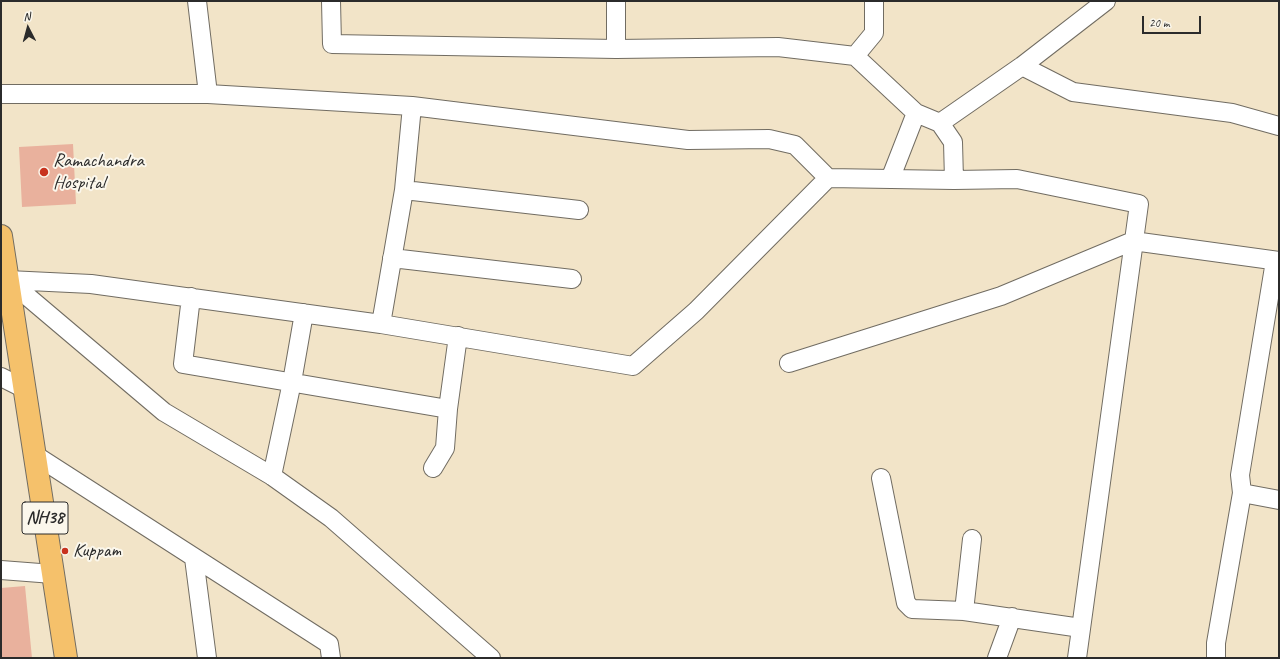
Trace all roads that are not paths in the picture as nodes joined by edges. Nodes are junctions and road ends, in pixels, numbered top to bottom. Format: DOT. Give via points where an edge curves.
graph roads {
  1 [pos="197,1"];
  2 [pos="331,1"];
  3 [pos="616,1"];
  4 [pos="874,1"];
  5 [pos="1106,1"];
  6 [pos="616,49"];
  7 [pos="855,56"];
  8 [pos="1022,66"];
  9 [pos="1,94"];
  10 [pos="208,94"];
  11 [pos="412,106"];
  12 [pos="916,113"];
  13 [pos="940,123"];
  14 [pos="1279,126"];
  15 [pos="891,177"];
  16 [pos="828,178"];
  17 [pos="954,180"];
  18 [pos="404,190"];
  19 [pos="579,210"];
  20 [pos="1,236"];
  21 [pos="1133,241"];
  22 [pos="392,258"];
  23 [pos="1277,261"];
  24 [pos="4,279"];
  25 [pos="572,279"];
  26 [pos="191,297"];
  27 [pos="304,313"];
  28 [pos="381,324"];
  29 [pos="458,336"];
  30 [pos="789,363"];
  31 [pos="1,377"];
  32 [pos="292,382"];
  33 [pos="24,383"];
  34 [pos="448,409"];
  35 [pos="35,455"];
  36 [pos="433,468"];
  37 [pos="272,476"];
  38 [pos="881,478"];
  39 [pos="1242,493"];
  40 [pos="1279,500"];
  41 [pos="972,539"];
  42 [pos="194,558"];
  43 [pos="1,570"];
  44 [pos="54,574"];
  45 [pos="964,611"];
  46 [pos="1012,617"];
  47 [pos="1081,628"];
  48 [pos="66,658"];
  49 [pos="207,658"];
  50 [pos="331,658"];
  51 [pos="491,658"];
  52 [pos="997,658"];
  53 [pos="1077,658"];
  54 [pos="1216,658"];
  1 -- 10 [label="street"];
  2 -- 6 [label="street" via="332,44"];
  3 -- 6 [label="street"];
  4 -- 7 [label="street" via="874,33"];
  5 -- 8 [label="street"];
  6 -- 7 [label="street" via="778,47"];
  7 -- 12 [label="street"];
  8 -- 13 [label="street"];
  8 -- 14 [label="street" via="1073,92 1232,113"];
  9 -- 10 [label="street"];
  10 -- 11 [label="street"];
  11 -- 16 [label="street" via="688,140 769,139 795,145"];
  11 -- 18 [label="street"];
  12 -- 13 [label="street"];
  12 -- 15 [label="street"];
  13 -- 17 [label="street" via="953,142"];
  15 -- 16 [label="street"];
  15 -- 17 [label="street"];
  16 -- 29 [label="street" via="696,311 633,366"];
  17 -- 21 [label="street" via="1018,179 1139,204"];
  18 -- 19 [label="street"];
  18 -- 22 [label="street"];
  20 -- 24 [label="highway, NH38"];
  21 -- 23 [label="street"];
  21 -- 30 [label="street" via="1001,296"];
  21 -- 47 [label="street"];
  22 -- 25 [label="street"];
  22 -- 28 [label="street"];
  23 -- 39 [label="street" via="1240,475"];
  24 -- 26 [label="street" via="91,284"];
  24 -- 33 [label="highway, NH38" via="13,314"];
  24 -- 37 [label="street" via="164,412"];
  26 -- 27 [label="street"];
  26 -- 32 [label="street" via="183,364"];
  27 -- 28 [label="street"];
  27 -- 32 [label="street"];
  28 -- 29 [label="street"];
  29 -- 34 [label="street"];
  31 -- 33 [label="street"];
  32 -- 34 [label="street"];
  32 -- 37 [label="street"];
  33 -- 35 [label="highway, NH38"];
  34 -- 36 [label="street" via="445,448"];
  35 -- 42 [label="street"];
  35 -- 44 [label="highway, NH38"];
  37 -- 51 [label="street" via="331,518"];
  38 -- 45 [label="street" via="906,603 912,609"];
  39 -- 40 [label="street"];
  39 -- 54 [label="street" via="1216,643"];
  41 -- 45 [label="street"];
  42 -- 49 [label="street"];
  42 -- 50 [label="street" via="328,644"];
  43 -- 44 [label="street"];
  44 -- 48 [label="highway, NH38"];
  45 -- 46 [label="street"];
  46 -- 47 [label="street"];
  46 -- 52 [label="street"];
  47 -- 53 [label="street"];
}
